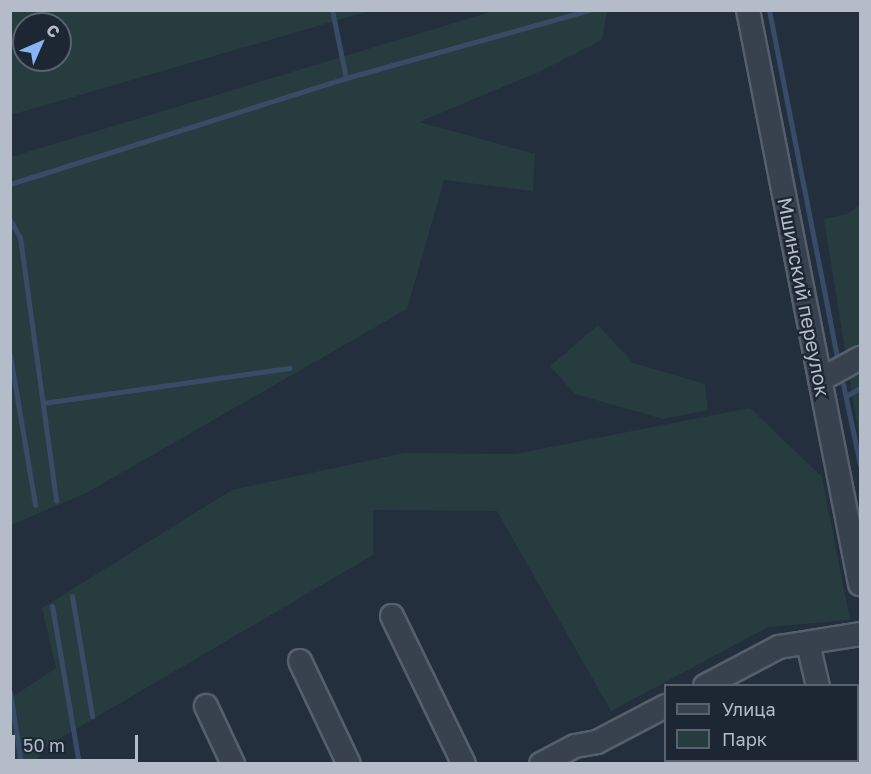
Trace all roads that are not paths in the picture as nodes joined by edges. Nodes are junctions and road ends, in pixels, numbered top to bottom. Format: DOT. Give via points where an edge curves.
graph roads {
  1 [pos="748,10"];
  2 [pos="861,358"];
  3 [pos="820,380"];
  4 [pos="861,584"];
  5 [pos="392,616"];
  6 [pos="861,634"];
  7 [pos="810,652"];
  8 [pos="300,661"];
  9 [pos="709,684"];
  10 [pos="818,684"];
  11 [pos="206,706"];
  12 [pos="664,707"];
  13 [pos="233,764"];
  14 [pos="349,764"];
  15 [pos="464,764"];
  16 [pos="542,764"];
  1 -- 3 [label="street, Мшинский переулок"];
  2 -- 3 [label="street"];
  3 -- 4 [label="street, Мшинский переулок"];
  5 -- 15 [label="street"];
  6 -- 9 [label="street" via="779,647"];
  7 -- 10 [label="street"];
  8 -- 14 [label="street"];
  11 -- 13 [label="street"];
  12 -- 16 [label="street" via="597,742 575,746"];
}
